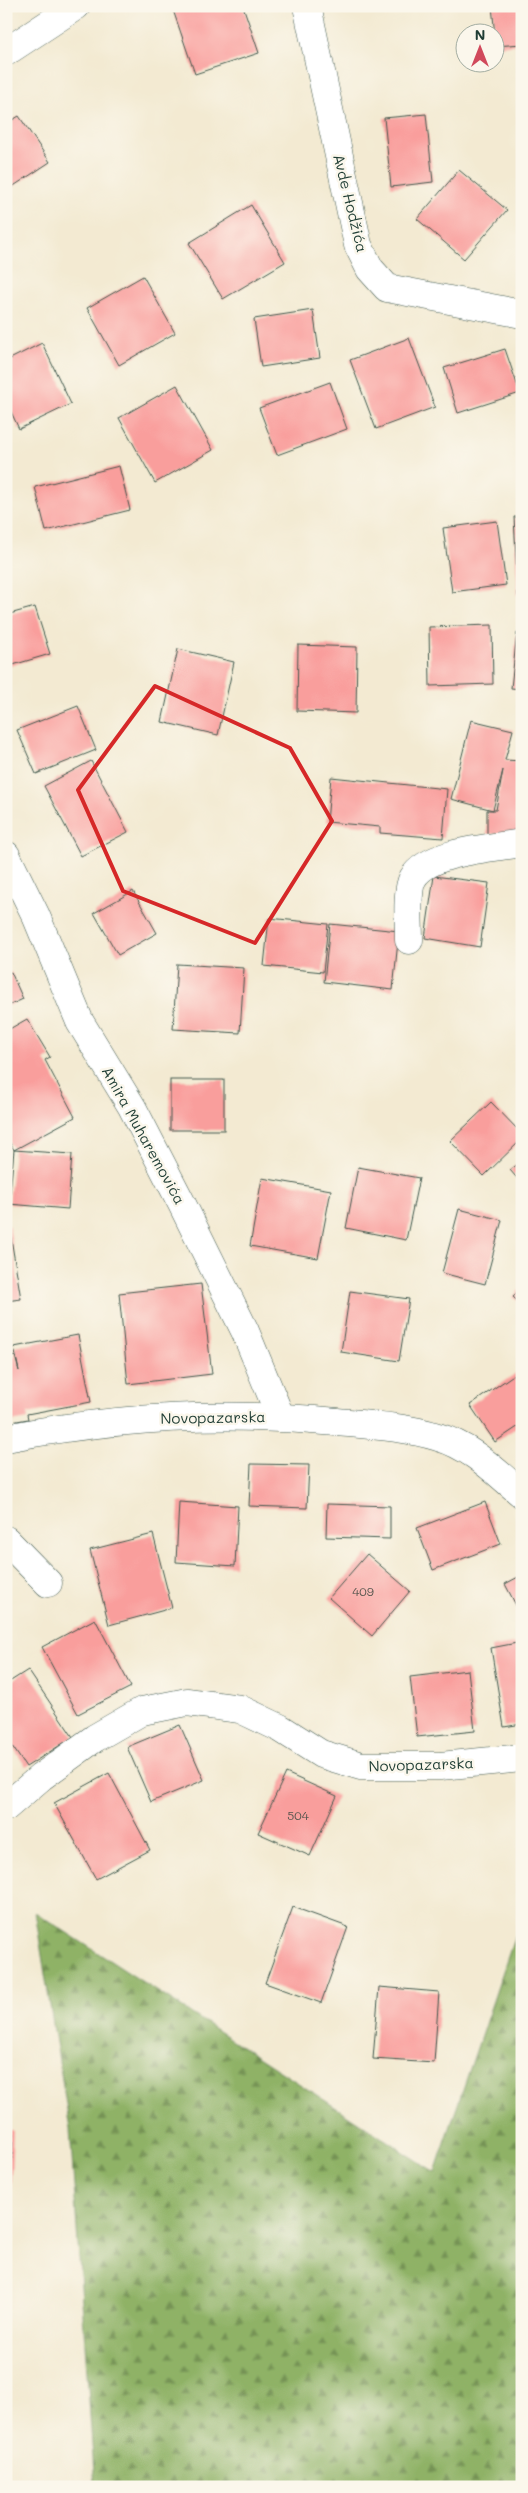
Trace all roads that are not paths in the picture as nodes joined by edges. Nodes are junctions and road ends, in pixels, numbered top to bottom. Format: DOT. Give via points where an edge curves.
graph roads {
  1 [pos="76,6"];
  2 [pos="306,6"];
  3 [pos="6,52"];
  4 [pos="522,314"];
  5 [pos="522,843"];
  6 [pos="6,855"];
  7 [pos="409,940"];
  8 [pos="280,1416"];
  9 [pos="6,1438"];
  10 [pos="522,1494"];
  11 [pos="6,1540"];
  12 [pos="48,1583"];
  13 [pos="522,1758"];
  14 [pos="6,1807"];
  1 -- 3 [label="street"];
  2 -- 4 [label="street, Avde Hodžića" via="358,244 370,269 387,288"];
  5 -- 7 [label="street" via="445,856 426,865 412,878"];
  6 -- 8 [label="street, Amira Muharemovića" via="36,916 80,1022 132,1107 178,1195 245,1331"];
  8 -- 9 [label="street, Novopazarska" via="165,1417 70,1426"];
  8 -- 10 [label="street, Novopazarska" via="384,1426 440,1437 482,1460"];
  11 -- 12 [label="street"];
  13 -- 14 [label="street, Novopazarska" via="440,1766 362,1766 321,1754 280,1728 240,1709 187,1702 142,1711 95,1738 41,1776"];
}
